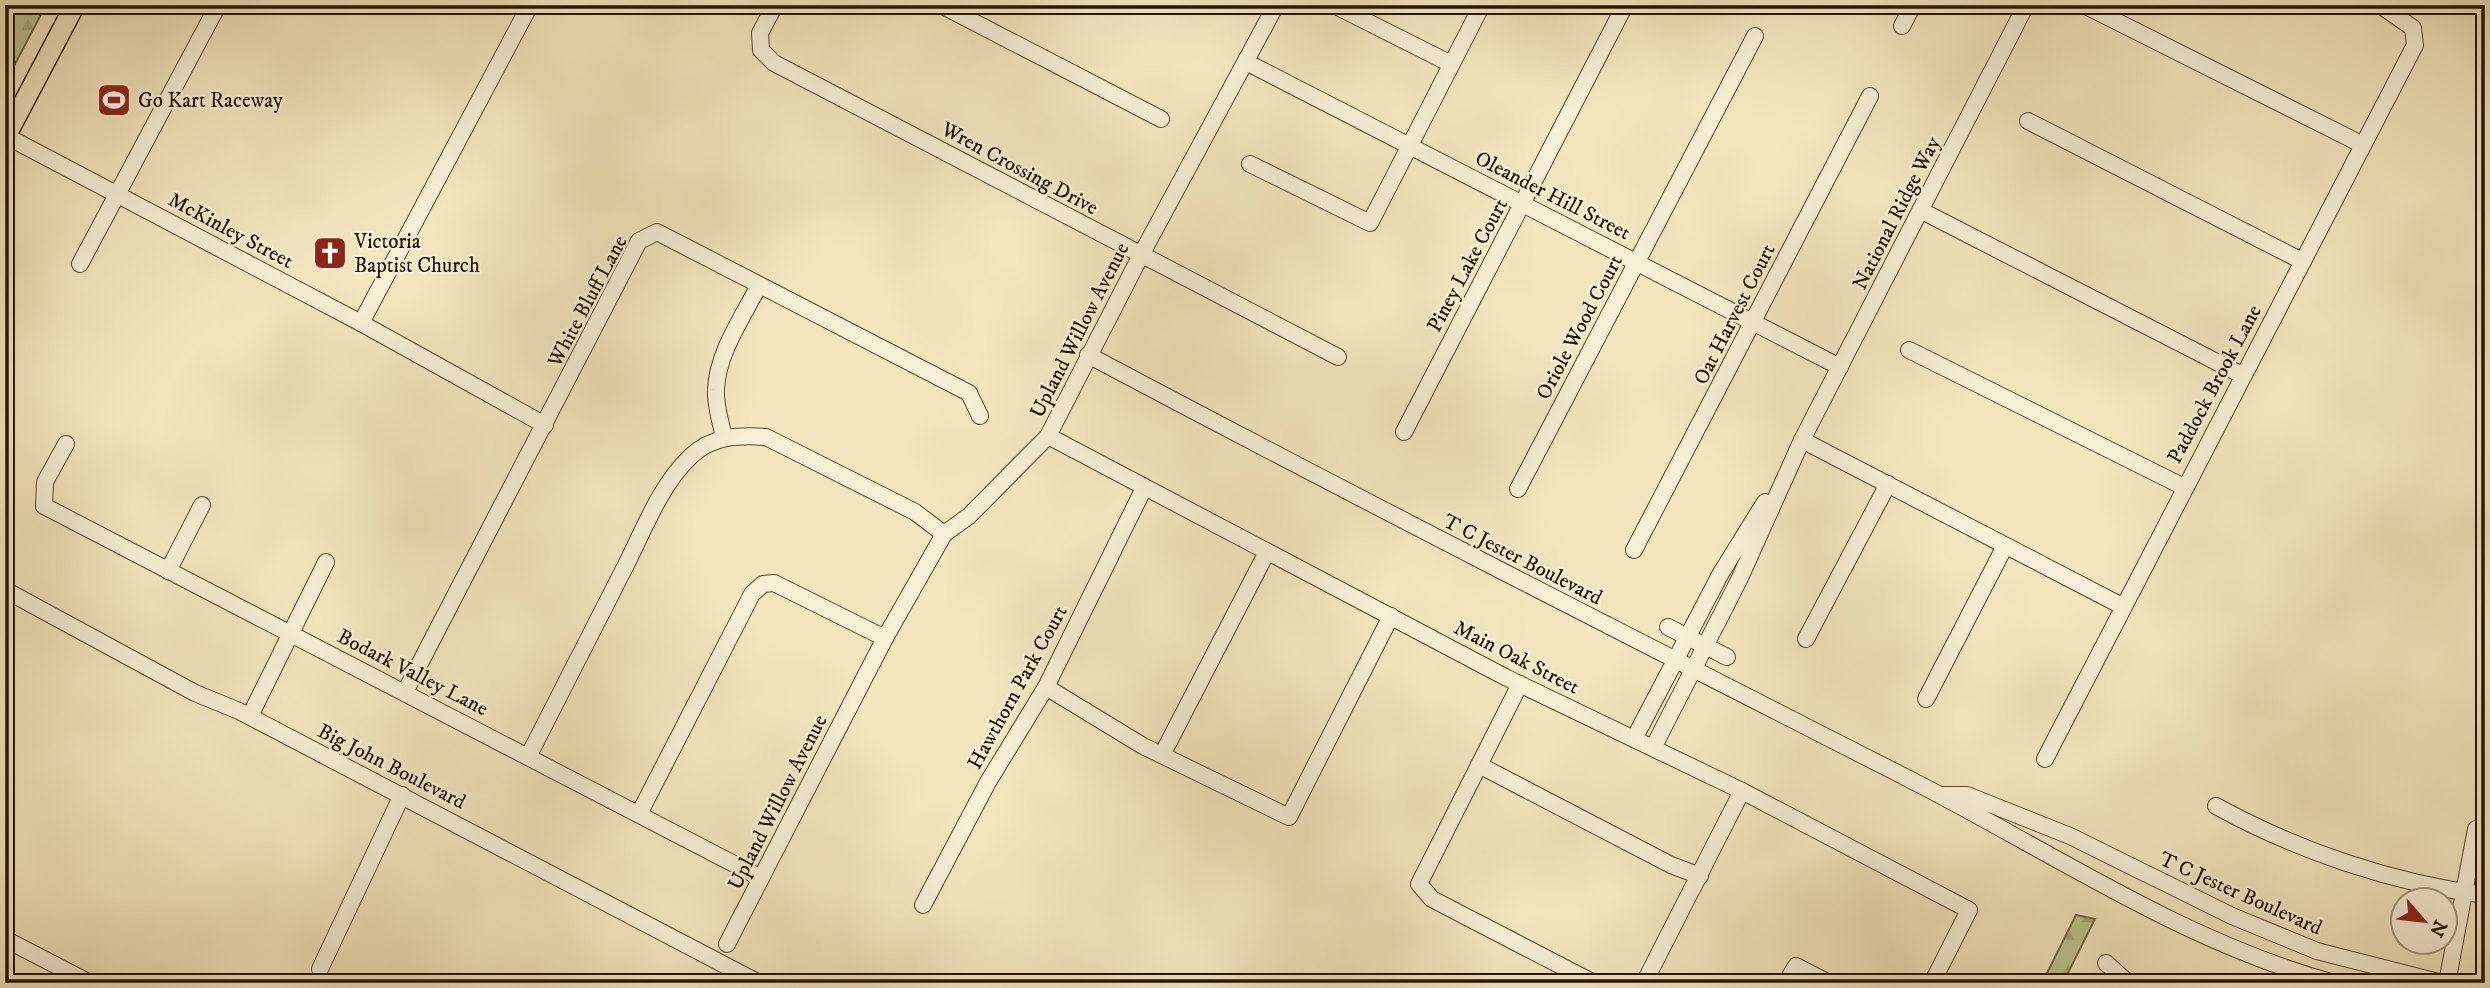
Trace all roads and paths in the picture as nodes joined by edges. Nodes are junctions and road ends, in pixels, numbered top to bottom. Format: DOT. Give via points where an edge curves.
graph roads {
  1 [pos="75,5"];
  2 [pos="218,5"];
  3 [pos="530,5"];
  4 [pos="775,5"];
  5 [pos="941,5"];
  6 [pos="1276,5"];
  7 [pos="1334,5"];
  8 [pos="1482,5"];
  9 [pos="1625,5"];
  10 [pos="1913,5"];
  11 [pos="2026,5"];
  12 [pos="2380,5"];
  13 [pos="2086,6"];
  14 [pos="1902,26"];
  15 [pos="1755,36"];
  16 [pos="1246,62"];
  17 [pos="1451,64"];
  18 [pos="1870,96"];
  19 [pos="1161,119"];
  20 [pos="2028,121"];
  21 [pos="6,137"];
  22 [pos="1410,145"];
  23 [pos="2363,145"];
  24 [pos="1250,164"];
  25 [pos="117,194"];
  26 [pos="1523,204"];
  27 [pos="1922,211"];
  28 [pos="1141,255"];
  29 [pos="2302,261"];
  30 [pos="1637,262"];
  31 [pos="80,264"];
  32 [pos="759,285"];
  33 [pos="361,323"];
  34 [pos="1753,323"];
  35 [pos="1909,350"];
  36 [pos="1088,355"];
  37 [pos="1338,357"];
  38 [pos="1840,367"];
  39 [pos="2242,375"];
  40 [pos="980,416"];
  41 [pos="545,425"];
  42 [pos="1404,432"];
  43 [pos="1048,436"];
  44 [pos="724,438"];
  45 [pos="1802,440"];
  46 [pos="66,444"];
  47 [pos="1888,484"];
  48 [pos="2184,487"];
  49 [pos="1144,488"];
  50 [pos="1518,489"];
  51 [pos="202,505"];
  52 [pos="944,534"];
  53 [pos="2006,546"];
  54 [pos="1634,550"];
  55 [pos="1267,552"];
  56 [pos="326,562"];
  57 [pos="168,571"];
  58 [pos="5,590"];
  59 [pos="2122,606"];
  60 [pos="1391,616"];
  61 [pos="1668,627"];
  62 [pos="292,634"];
  63 [pos="1688,637"];
  64 [pos="885,638"];
  65 [pos="1806,639"];
  66 [pos="1704,645"];
  67 [pos="1727,657"];
  68 [pos="1675,660"];
  69 [pos="1693,668"];
  70 [pos="1520,684"];
  71 [pos="1046,687"];
  72 [pos="405,692"];
  73 [pos="1926,699"];
  74 [pos="250,716"];
  75 [pos="1634,738"];
  76 [pos="1653,748"];
  77 [pos="529,755"];
  78 [pos="1162,755"];
  79 [pos="2045,759"];
  80 [pos="1479,765"];
  81 [pos="1742,791"];
  82 [pos="402,795"];
  83 [pos="1941,795"];
  84 [pos="2216,806"];
  85 [pos="639,814"];
  86 [pos="2476,829"];
  87 [pos="2108,853"];
  88 [pos="1700,876"];
  89 [pos="761,878"];
  90 [pos="2094,878"];
  91 [pos="2466,892"];
  92 [pos="2485,895"];
  93 [pos="923,905"];
  94 [pos="5,939"];
  95 [pos="727,944"];
  96 [pos="2106,962"];
  97 [pos="320,969"];
  98 [pos="90,983"];
  99 [pos="758,983"];
  100 [pos="1594,983"];
  101 [pos="1644,983"];
  102 [pos="1786,983"];
  103 [pos="1829,983"];
  104 [pos="1932,983"];
  105 [pos="2128,983"];
  106 [pos="2334,983"];
  107 [pos="2445,983"];
  1 -- 21 [label="main road"];
  2 -- 25 [label="street"];
  3 -- 33 [label="street"];
  4 -- 28 [label="street, Wren Crossing Drive" via="760,33 761,50 774,63"];
  5 -- 19 [label="street"];
  6 -- 16 [label="street, Upland Willow Avenue"];
  7 -- 17 [label="street"];
  8 -- 17 [label="street"];
  9 -- 26 [label="street, Piney Lake Court"];
  10 -- 14 [label="street"];
  11 -- 27 [label="street, National Ridge Way"];
  12 -- 23 [label="street, Paddock Brook Lane" via="2413,28 2414,46"];
  13 -- 23 [label="street"];
  15 -- 30 [label="street, Oriole Wood Court"];
  16 -- 22 [label="street, Oleander Hill Street"];
  16 -- 28 [label="street, Upland Willow Avenue"];
  17 -- 22 [label="street"];
  18 -- 34 [label="street, Oat Harvest Court"];
  20 -- 29 [label="street"];
  21 -- 25 [label="street, McKinley Street"];
  22 -- 24 [label="street" via="1370,223"];
  22 -- 26 [label="street, Oleander Hill Street"];
  23 -- 29 [label="street, Paddock Brook Lane"];
  25 -- 31 [label="street"];
  25 -- 33 [label="street, McKinley Street"];
  26 -- 30 [label="street, Oleander Hill Street"];
  26 -- 42 [label="street, Piney Lake Court"];
  27 -- 38 [label="street, National Ridge Way"];
  27 -- 39 [label="street"];
  28 -- 36 [label="street, Upland Willow Avenue"];
  28 -- 37 [label="street, Wren Crossing Drive"];
  29 -- 39 [label="street, Paddock Brook Lane"];
  30 -- 34 [label="street, Oleander Hill Street"];
  30 -- 50 [label="street, Oriole Wood Court"];
  32 -- 40 [label="street, White Bluff Lane" via="968,393"];
  32 -- 41 [label="street, White Bluff Lane" via="657,232 639,242"];
  32 -- 44 [label="street" via="718,374 716,391"];
  33 -- 41 [label="street, McKinley Street"];
  34 -- 38 [label="street, Oleander Hill Street"];
  34 -- 54 [label="street, Oat Harvest Court"];
  35 -- 48 [label="street"];
  36 -- 43 [label="street, Upland Willow Avenue"];
  36 -- 68 [label="street, T C Jester Boulevard"];
  38 -- 45 [label="street, National Ridge Way"];
  39 -- 48 [label="street, Paddock Brook Lane"];
  41 -- 72 [label="street, White Bluff Lane"];
  43 -- 49 [label="street, Main Oak Street"];
  43 -- 52 [label="street, Upland Willow Avenue" via="969,516"];
  44 -- 52 [label="street" via="766,437 915,512"];
  44 -- 77 [label="street" via="691,455 677,472"];
  45 -- 47 [label="street"];
  45 -- 63 [label="street, National Ridge Way"];
  45 -- 66 [label="street, National Ridge Way" via="1739,580"];
  46 -- 57 [label="street, Bodark Valley Lane" via="45,482 44,506"];
  47 -- 53 [label="street"];
  47 -- 65 [label="street"];
  48 -- 59 [label="street, Paddock Brook Lane"];
  49 -- 55 [label="street, Main Oak Street"];
  49 -- 71 [label="street, Hawthorn Park Court"];
  51 -- 57 [label="street"];
  52 -- 64 [label="street, Upland Willow Avenue"];
  53 -- 59 [label="street"];
  53 -- 73 [label="street"];
  55 -- 60 [label="street, Main Oak Street"];
  55 -- 78 [label="street"];
  56 -- 62 [label="street"];
  57 -- 62 [label="street, Bodark Valley Lane"];
  58 -- 74 [label="street, Big John Boulevard" via="195,693"];
  59 -- 79 [label="street, Paddock Brook Lane"];
  60 -- 70 [label="street, Main Oak Street"];
  60 -- 78 [label="street" via="1289,817"];
  61 -- 63 [label="street"];
  62 -- 72 [label="street, Bodark Valley Lane"];
  62 -- 74 [label="street"];
  63 -- 66 [label="street"];
  63 -- 68 [label="street, National Ridge Way"];
  64 -- 85 [label="street" via="774,583 763,584 752,594"];
  64 -- 89 [label="street, Upland Willow Avenue"];
  66 -- 67 [label="street"];
  66 -- 69 [label="street, National Ridge Way"];
  68 -- 69 [label="street, T C Jester Boulevard"];
  68 -- 75 [label="street, National Ridge Way"];
  69 -- 76 [label="street, National Ridge Way"];
  69 -- 83 [label="street, T C Jester Boulevard"];
  70 -- 75 [label="street, Main Oak Street"];
  70 -- 80 [label="street"];
  71 -- 78 [label="street"];
  71 -- 93 [label="street, Hawthorn Park Court" via="988,782"];
  72 -- 77 [label="street, Bodark Valley Lane"];
  74 -- 82 [label="street, Big John Boulevard"];
  75 -- 76 [label="street, Main Oak Street"];
  76 -- 81 [label="street, Main Oak Street"];
  77 -- 85 [label="street, Bodark Valley Lane"];
  80 -- 88 [label="street"];
  80 -- 100 [label="street" via="1419,884 1432,899"];
  81 -- 88 [label="street"];
  81 -- 104 [label="street, Main Oak Street" via="1969,910"];
  82 -- 97 [label="street"];
  82 -- 99 [label="street, Big John Boulevard"];
  83 -- 87 [label="street, T C Jester Boulevard" via="1967,795"];
  83 -- 90 [label="street, T C Jester Boulevard"];
  84 -- 91 [label="street" via="2344,862"];
  85 -- 89 [label="street, Bodark Valley Lane"];
  86 -- 91 [label="street"];
  87 -- 90 [label="street"];
  87 -- 107 [label="street, T C Jester Boulevard" via="2232,916 2317,951"];
  88 -- 101 [label="street"];
  89 -- 95 [label="street, Upland Willow Avenue"];
  90 -- 106 [label="street, T C Jester Boulevard" via="2188,928"];
  91 -- 92 [label="street"];
  91 -- 107 [label="street"];
  94 -- 98 [label="street"];
  96 -- 105 [label="street"];
  102 -- 103 [label="street" via="1796,965"];
}
